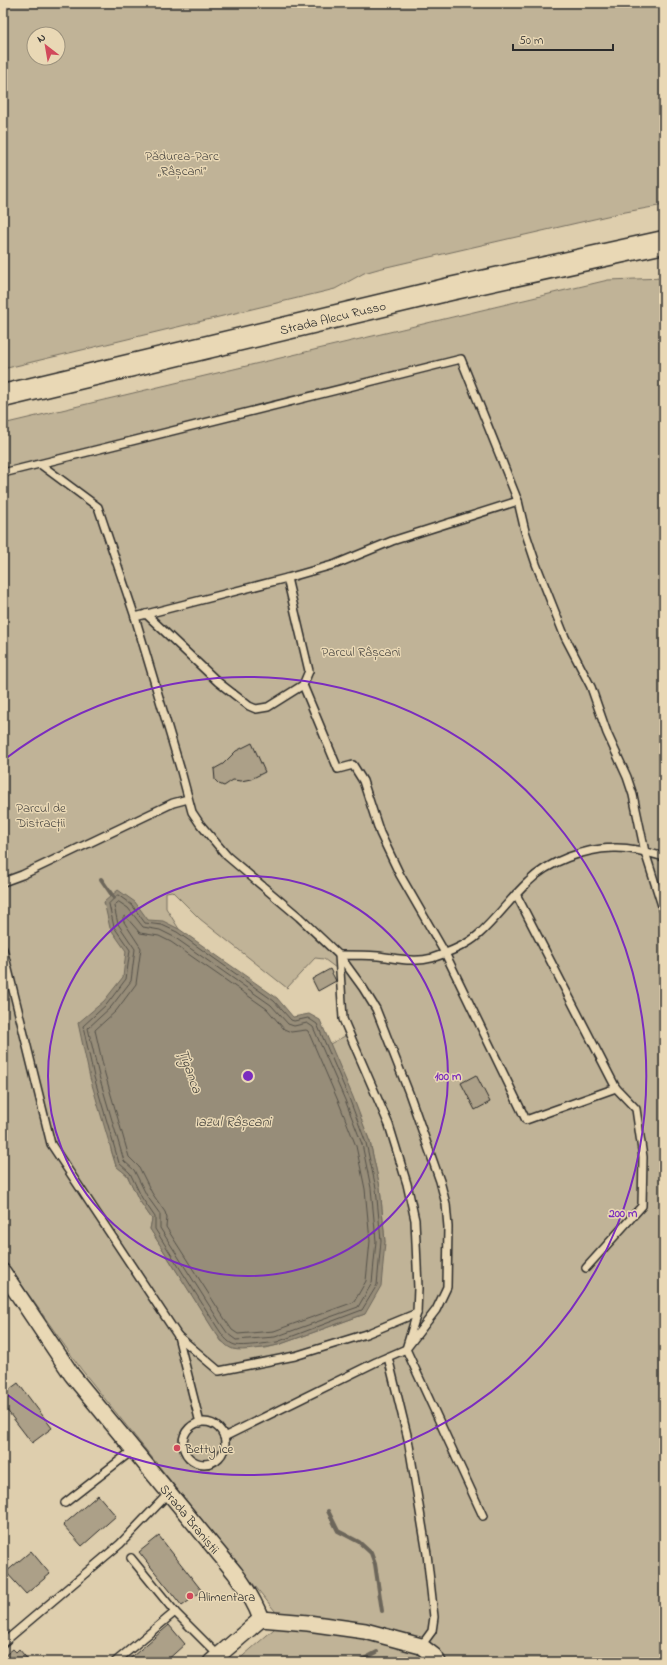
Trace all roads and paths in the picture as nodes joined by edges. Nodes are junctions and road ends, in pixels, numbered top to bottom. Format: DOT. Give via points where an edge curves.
graph roads {
  1 [pos="664,242"];
  2 [pos="3,396"];
  3 [pos="40,464"];
  4 [pos="3,473"];
  5 [pos="518,501"];
  6 [pos="287,578"];
  7 [pos="146,614"];
  8 [pos="135,617"];
  9 [pos="303,684"];
  10 [pos="188,799"];
  11 [pos="645,852"];
  12 [pos="664,857"];
  13 [pos="3,882"];
  14 [pos="516,894"];
  15 [pos="664,912"];
  16 [pos="3,949"];
  17 [pos="445,953"];
  18 [pos="339,955"];
  19 [pos="616,1088"];
  20 [pos="586,1268"];
  21 [pos="3,1272"];
  22 [pos="417,1313"];
  23 [pos="178,1336"];
  24 [pos="406,1349"];
  25 [pos="388,1357"];
  26 [pos="200,1423"];
  27 [pos="224,1437"];
  28 [pos="133,1450"];
  29 [pos="168,1494"];
  30 [pos="65,1503"];
  31 [pos="483,1516"];
  32 [pos="131,1558"];
  33 [pos="176,1612"];
  34 [pos="261,1619"];
  35 [pos="3,1643"];
  36 [pos="421,1646"];
  37 [pos="215,1659"];
  38 [pos="115,1662"];
  39 [pos="438,1662"];
  1 -- 2 [label="main road, Strada Alecu Russo" via="450,289"];
  3 -- 4 [label="lane"];
  3 -- 5 [label="lane" via="461,359"];
  3 -- 8 [label="lane" via="98,507"];
  5 -- 6 [label="lane" via="392,541 336,564"];
  5 -- 11 [label="lane" via="536,564 565,637 591,687 633,795"];
  6 -- 7 [label="lane"];
  6 -- 9 [label="lane" via="309,671"];
  7 -- 8 [label="lane"];
  7 -- 9 [label="lane" via="218,682 249,706 256,709 268,707"];
  8 -- 10 [label="lane"];
  9 -- 17 [label="lane" via="338,769 353,765 363,781 378,827 394,862"];
  10 -- 13 [label="lane" via="173,803"];
  10 -- 18 [label="lane" via="192,812 200,824 228,856 299,916"];
  11 -- 12 [label="lane"];
  11 -- 14 [label="lane" via="615,848 578,854 542,871"];
  11 -- 15 [label="lane"];
  14 -- 17 [label="lane" via="477,936"];
  14 -- 19 [label="lane"];
  16 -- 23 [label="lane" via="51,1144"];
  17 -- 18 [label="lane" via="419,961"];
  17 -- 19 [label="lane" via="526,1120"];
  18 -- 22 [label="lane" via="343,1019 389,1125 415,1220"];
  18 -- 24 [label="lane" via="376,1009 409,1093 446,1204 446,1287 436,1310"];
  19 -- 20 [label="lane" via="636,1109 643,1157 642,1206"];
  21 -- 28 [label="street, Strada Braniștii" via="72,1375"];
  22 -- 23 [label="lane" via="366,1334 296,1356 219,1371"];
  22 -- 24 [label="lane"];
  23 -- 26 [label="lane"];
  24 -- 25 [label="lane"];
  24 -- 31 [label="lane"];
  25 -- 27 [label="lane"];
  25 -- 36 [label="lane" via="408,1439 428,1554 434,1617 432,1631"];
  26 -- 27 [label="lane" via="212,1424"];
  26 -- 27 [label="lane" via="187,1430 183,1441 185,1454 194,1462 206,1464 217,1460 224,1449"];
  28 -- 29 [label="street, Strada Braniștii"];
  28 -- 30 [label="lane"];
  29 -- 34 [label="street, Strada Braniștii" via="232,1569 249,1593"];
  29 -- 35 [label="lane" via="120,1544"];
  32 -- 33 [label="lane"];
  33 -- 37 [label="lane"];
  33 -- 38 [label="lane"];
  34 -- 36 [label="street" via="365,1631"];
  34 -- 37 [label="street"];
  36 -- 39 [label="street"];
}
